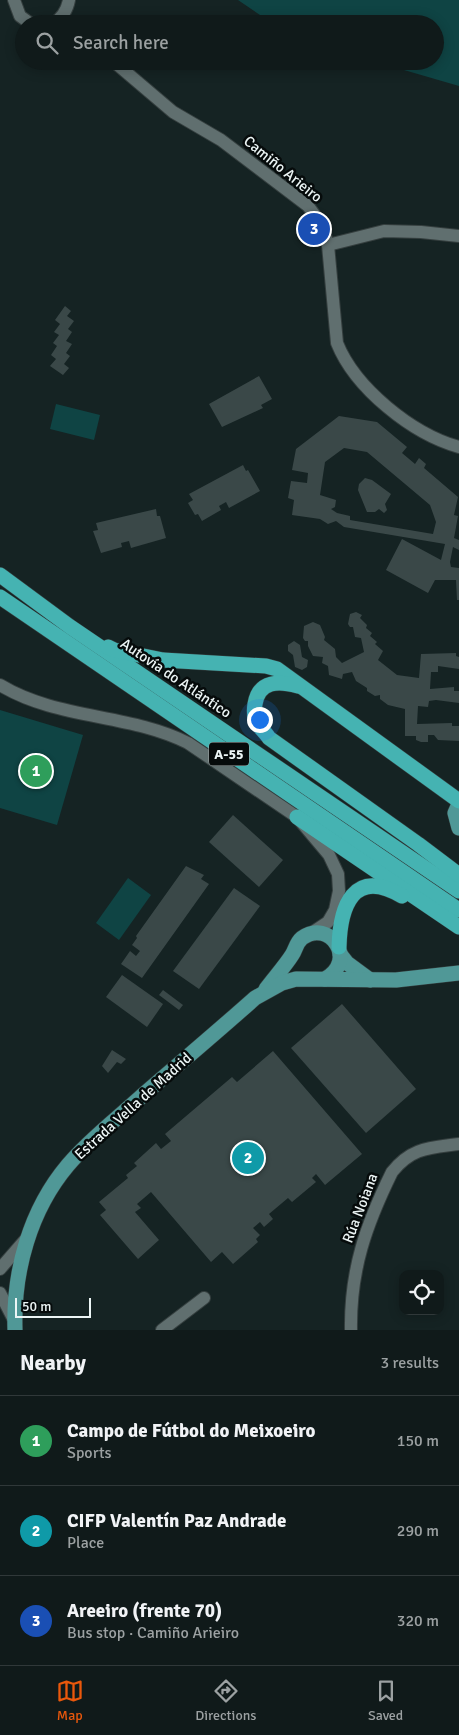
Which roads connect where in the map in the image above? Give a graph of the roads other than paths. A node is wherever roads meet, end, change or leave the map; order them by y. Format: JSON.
{"nodes":[{"id":1,"x":14,"y":0,"type":"edge"},
{"id":2,"x":69,"y":0,"type":"edge"},
{"id":3,"x":20,"y":15,"type":"edge"},
{"id":4,"x":64,"y":15,"type":"edge"},
{"id":5,"x":124,"y":70,"type":"edge"},
{"id":6,"x":459,"y":236,"type":"edge"},
{"id":7,"x":328,"y":245,"type":"junction"},
{"id":8,"x":459,"y":447,"type":"edge"},
{"id":9,"x":0,"y":575,"type":"edge"},
{"id":10,"x":0,"y":597,"type":"edge"},
{"id":11,"x":69,"y":626,"type":"junction"},
{"id":12,"x":0,"y":685,"type":"edge"},
{"id":13,"x":302,"y":687,"type":"junction"},
{"id":14,"x":459,"y":802,"type":"edge"},
{"id":15,"x":297,"y":817,"type":"junction"},
{"id":16,"x":459,"y":828,"type":"edge"},
{"id":17,"x":459,"y":876,"type":"edge"},
{"id":18,"x":459,"y":891,"type":"edge"},
{"id":19,"x":459,"y":910,"type":"edge"},
{"id":20,"x":436,"y":912,"type":"junction"},
{"id":21,"x":459,"y":927,"type":"edge"},
{"id":22,"x":310,"y":934,"type":"junction"},
{"id":23,"x":339,"y":951,"type":"junction"},
{"id":24,"x":294,"y":953,"type":"junction"},
{"id":25,"x":459,"y":973,"type":"edge"},
{"id":26,"x":309,"y":979,"type":"junction"},
{"id":27,"x":325,"y":979,"type":"junction"},
{"id":28,"x":370,"y":980,"type":"junction"},
{"id":29,"x":264,"y":992,"type":"junction"},
{"id":30,"x":459,"y":1144,"type":"edge"},
{"id":31,"x":26,"y":1239,"type":"junction"},
{"id":32,"x":0,"y":1270,"type":"edge"},
{"id":33,"x":0,"y":1288,"type":"edge"},
{"id":34,"x":17,"y":1289,"type":"junction"},
{"id":35,"x":0,"y":1294,"type":"edge"},
{"id":36,"x":204,"y":1298,"type":"dead end"},
{"id":37,"x":15,"y":1326,"type":"edge"},
{"id":38,"x":162,"y":1330,"type":"edge"},
{"id":39,"x":351,"y":1330,"type":"edge"}],
"edges":[{"from":1,"to":3,"type":"street"},
{"from":2,"to":4,"type":"street"},
{"from":5,"to":7,"type":"street","name":"Camiño Arieiro"},
{"from":6,"to":7,"type":"street"},
{"from":7,"to":8,"type":"street","name":"Camiño Arieiro"},
{"from":9,"to":11,"type":"highway","name":"Autovía do Atlántico","number":"A-55"},
{"from":10,"to":19,"type":"highway","number":"A-55"},
{"from":11,"to":13,"type":"highway"},
{"from":11,"to":18,"type":"highway","name":"Autovía do Atlántico","number":"A-55"},
{"from":12,"to":15,"type":"street"},
{"from":13,"to":14,"type":"highway"},
{"from":13,"to":17,"type":"highway"},
{"from":14,"to":16,"type":"main road"},
{"from":15,"to":20,"type":"highway"},
{"from":15,"to":22,"type":"street"},
{"from":20,"to":21,"type":"highway"},
{"from":20,"to":23,"type":"highway"},
{"from":22,"to":23,"type":"main road"},
{"from":22,"to":24,"type":"main road","name":"Estrada Vella de Madrid"},
{"from":23,"to":27,"type":"main road"},
{"from":23,"to":28,"type":"main road"},
{"from":24,"to":26,"type":"main road"},
{"from":24,"to":29,"type":"main road","name":"Estrada Vella de Madrid"},
{"from":25,"to":28,"type":"main road","name":"Estrada Vella de Madrid"},
{"from":26,"to":27,"type":"main road","name":"Estrada Vella de Madrid"},
{"from":26,"to":29,"type":"main road","name":"Estrada Vella de Madrid"},
{"from":27,"to":28,"type":"main road","name":"Estrada Vella de Madrid"},
{"from":29,"to":31,"type":"main road","name":"Estrada Vella de Madrid"},
{"from":30,"to":39,"type":"street","name":"Rúa Noiana"},
{"from":31,"to":32,"type":"street","name":"Estrada Vella de Madrid"},
{"from":31,"to":34,"type":"main road","name":"Estrada Vella de Madrid"},
{"from":32,"to":34,"type":"street","name":"Estrada Vella de Madrid"},
{"from":33,"to":34,"type":"street"},
{"from":34,"to":37,"type":"main road","name":"Estrada Vella de Madrid"},
{"from":35,"to":37,"type":"street"},
{"from":36,"to":38,"type":"street"}]}
